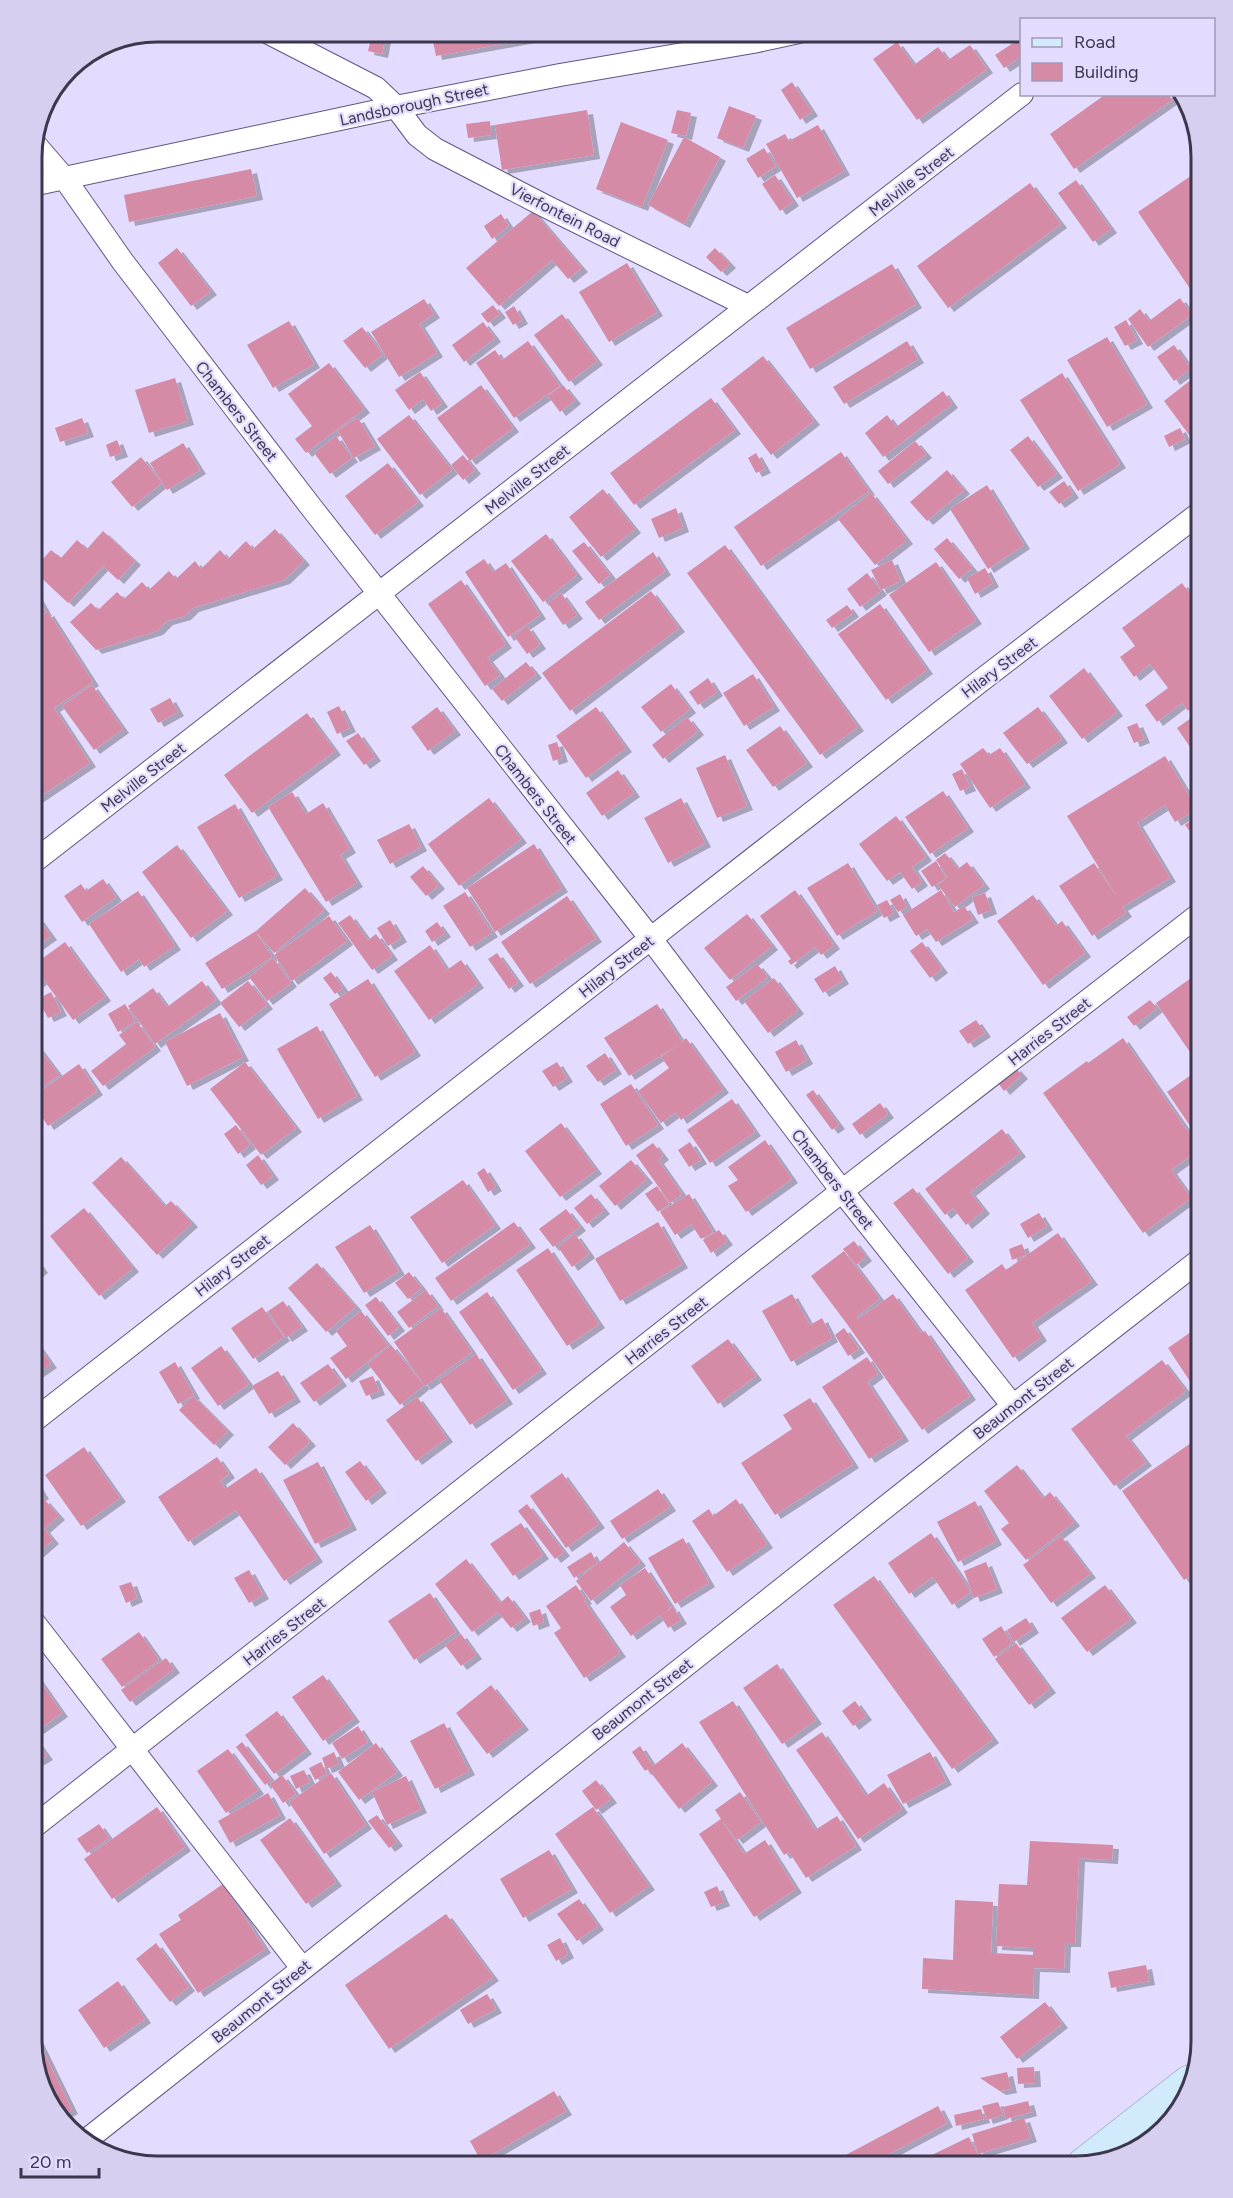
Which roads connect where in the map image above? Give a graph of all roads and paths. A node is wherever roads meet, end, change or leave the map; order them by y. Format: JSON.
{"nodes":[{"id":1,"x":287,"y":42,"type":"edge"},
{"id":2,"x":753,"y":42,"type":"edge"},
{"id":3,"x":1020,"y":96,"type":"edge"},
{"id":4,"x":396,"y":107,"type":"junction"},
{"id":5,"x":42,"y":152,"type":"edge"},
{"id":6,"x":65,"y":179,"type":"junction"},
{"id":7,"x":42,"y":183,"type":"edge"},
{"id":8,"x":748,"y":306,"type":"junction"},
{"id":9,"x":1191,"y":520,"type":"edge"},
{"id":10,"x":379,"y":594,"type":"junction"},
{"id":11,"x":42,"y":855,"type":"edge"},
{"id":12,"x":1191,"y":921,"type":"edge"},
{"id":13,"x":651,"y":939,"type":"junction"},
{"id":14,"x":842,"y":1191,"type":"junction"},
{"id":15,"x":1191,"y":1268,"type":"edge"},
{"id":16,"x":1013,"y":1406,"type":"junction"},
{"id":17,"x":42,"y":1414,"type":"edge"},
{"id":18,"x":42,"y":1633,"type":"edge"},
{"id":19,"x":132,"y":1748,"type":"junction"},
{"id":20,"x":42,"y":1820,"type":"edge"},
{"id":21,"x":302,"y":1968,"type":"junction"},
{"id":22,"x":1180,"y":2089,"type":"edge"},
{"id":23,"x":92,"y":2136,"type":"edge"},
{"id":24,"x":1097,"y":2154,"type":"edge"}],
"edges":[{"from":1,"to":4,"type":"street","name":"Vierfontein Road"},
{"from":2,"to":4,"type":"street","name":"Landsborough Street"},
{"from":3,"to":8,"type":"street","name":"Melville Street"},
{"from":4,"to":6,"type":"street","name":"Landsborough Street"},
{"from":4,"to":8,"type":"street","name":"Vierfontein Road"},
{"from":5,"to":6,"type":"street","name":"Chambers Street"},
{"from":6,"to":7,"type":"street","name":"Landsborough Street"},
{"from":6,"to":10,"type":"street","name":"Chambers Street"},
{"from":8,"to":10,"type":"street","name":"Melville Street"},
{"from":9,"to":13,"type":"street","name":"Hilary Street"},
{"from":10,"to":11,"type":"street","name":"Melville Street"},
{"from":10,"to":13,"type":"street","name":"Chambers Street"},
{"from":12,"to":14,"type":"street","name":"Harries Street"},
{"from":13,"to":14,"type":"street","name":"Chambers Street"},
{"from":13,"to":17,"type":"street","name":"Hilary Street"},
{"from":14,"to":16,"type":"street","name":"Chambers Street"},
{"from":14,"to":19,"type":"street","name":"Harries Street"},
{"from":15,"to":16,"type":"street","name":"Beaumont Street"},
{"from":16,"to":21,"type":"street","name":"Beaumont Street"},
{"from":18,"to":19,"type":"street"},
{"from":19,"to":20,"type":"street","name":"Harries Street"},
{"from":19,"to":21,"type":"street"},
{"from":21,"to":23,"type":"street","name":"Beaumont Street"},
{"from":22,"to":24,"type":"main road"}]}
